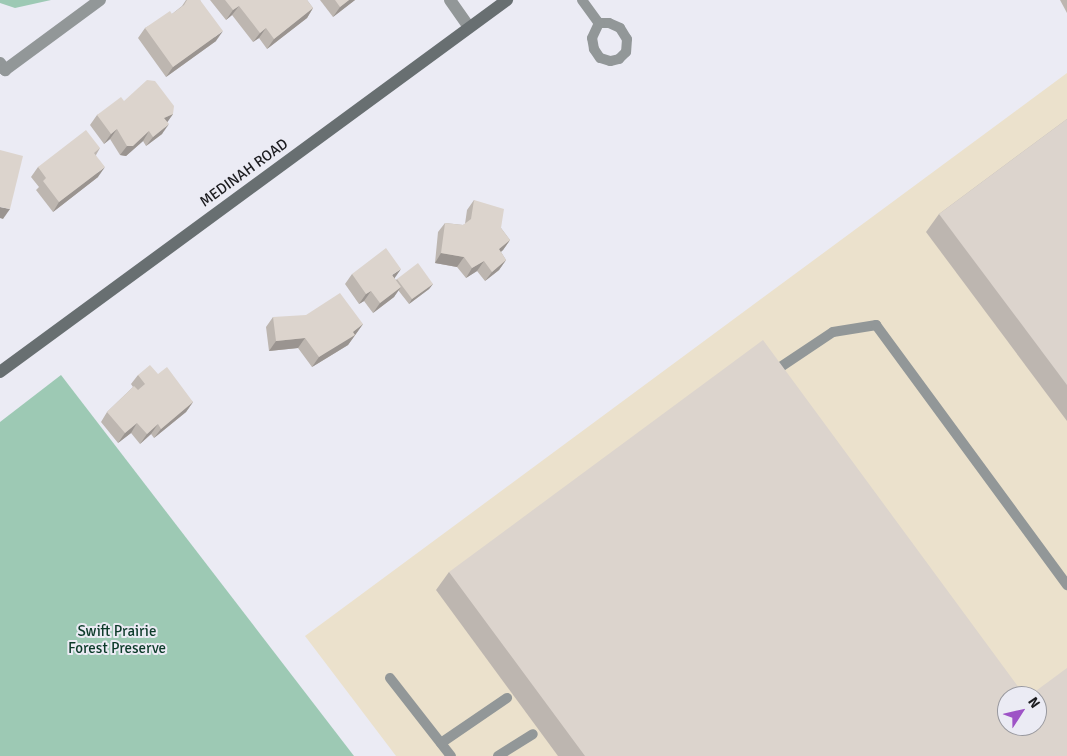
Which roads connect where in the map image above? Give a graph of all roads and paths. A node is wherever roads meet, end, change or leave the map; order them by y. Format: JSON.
{"nodes":[{"id":1,"x":100,"y":0,"type":"edge"},
{"id":2,"x":450,"y":0,"type":"edge"},
{"id":3,"x":507,"y":0,"type":"edge"},
{"id":4,"x":582,"y":0,"type":"edge"},
{"id":5,"x":599,"y":24,"type":"dead end"},
{"id":6,"x":469,"y":27,"type":"junction"},
{"id":7,"x":3,"y":66,"type":"edge"},
{"id":8,"x":779,"y":368,"type":"edge"},
{"id":9,"x":0,"y":372,"type":"edge"},
{"id":10,"x":1067,"y":585,"type":"edge"},
{"id":11,"x":390,"y":678,"type":"dead end"},
{"id":12,"x":507,"y":698,"type":"dead end"},
{"id":13,"x":533,"y":734,"type":"dead end"},
{"id":14,"x":441,"y":743,"type":"junction"},
{"id":15,"x":451,"y":756,"type":"edge"},
{"id":16,"x":498,"y":756,"type":"edge"}],
"edges":[{"from":1,"to":7,"type":"street"},
{"from":2,"to":6,"type":"street"},
{"from":3,"to":6,"type":"street","name":"MEDINAH ROAD"},
{"from":4,"to":5,"type":"lane"},
{"from":6,"to":9,"type":"street","name":"MEDINAH ROAD"},
{"from":8,"to":10,"type":"lane"},
{"from":11,"to":14,"type":"lane"},
{"from":12,"to":14,"type":"lane"},
{"from":13,"to":16,"type":"lane"},
{"from":14,"to":15,"type":"lane"}]}
